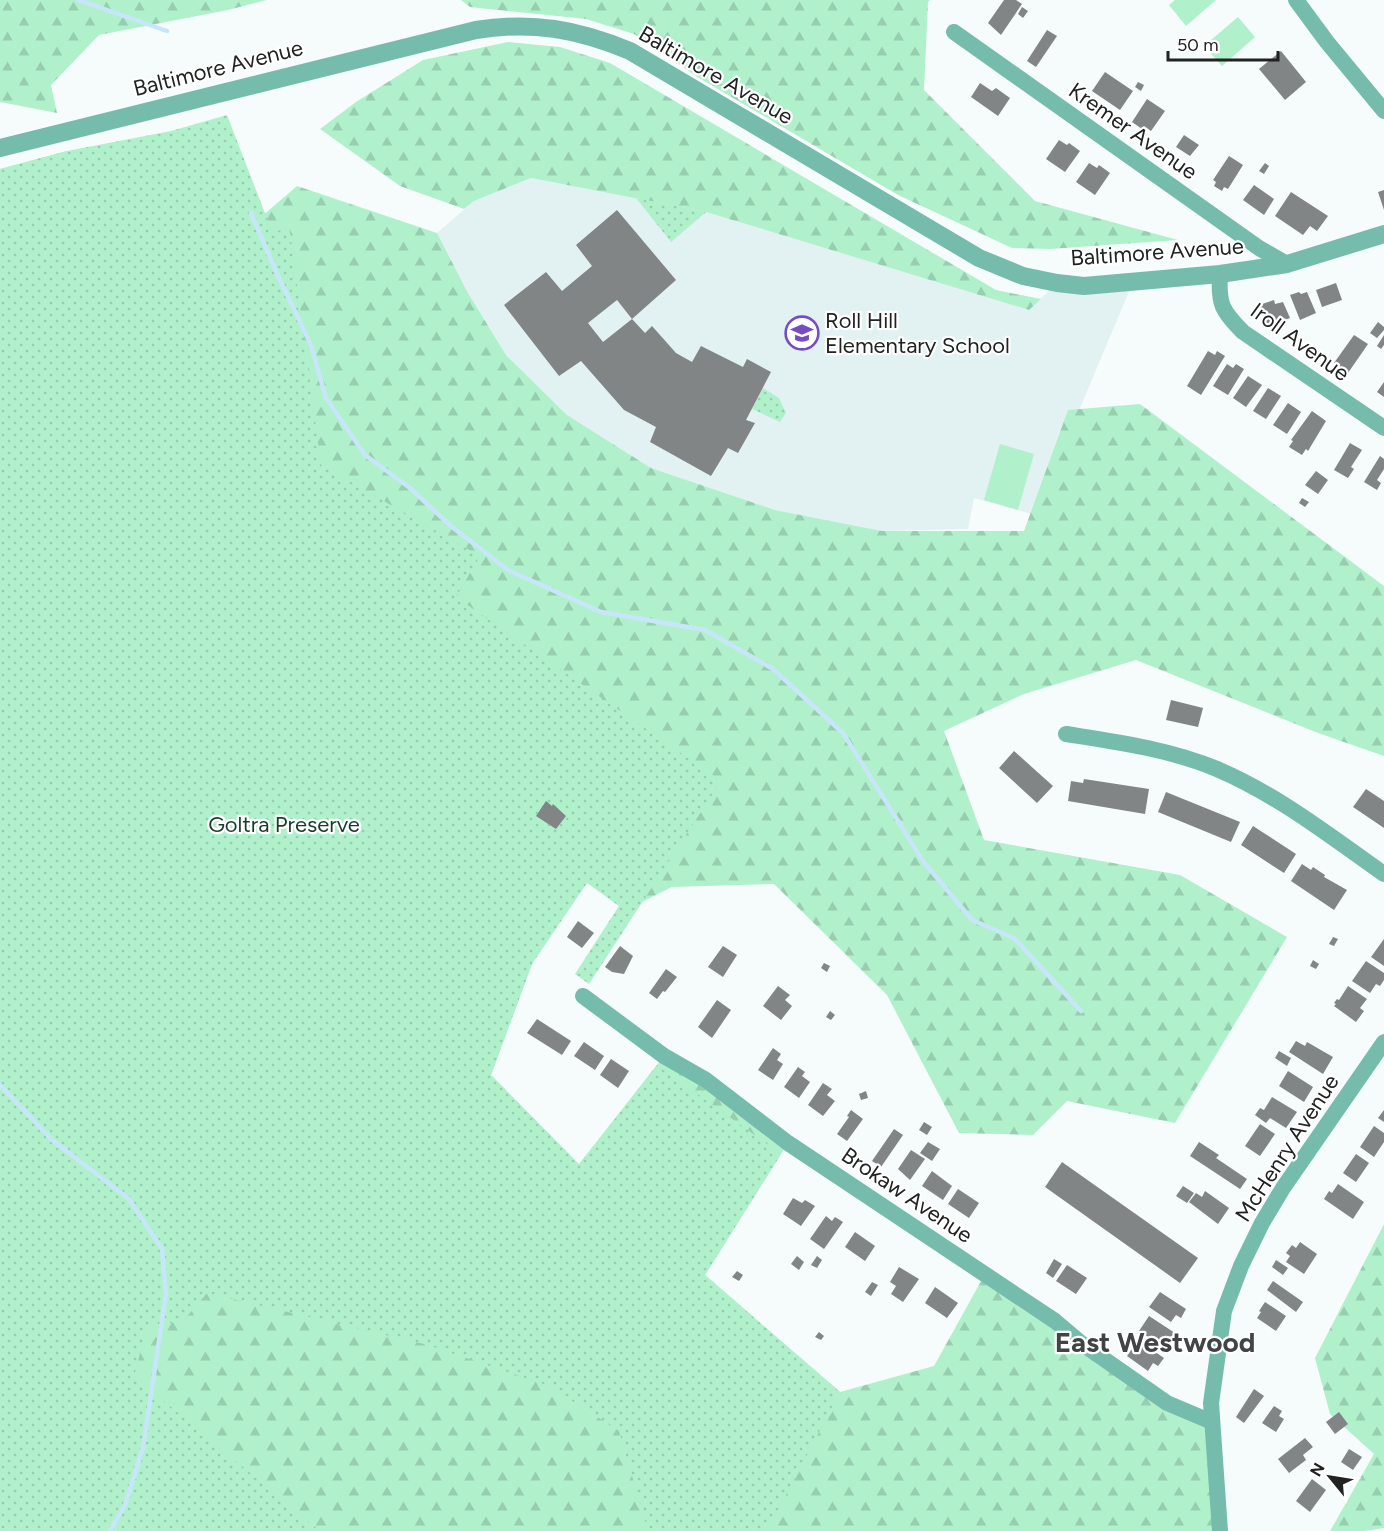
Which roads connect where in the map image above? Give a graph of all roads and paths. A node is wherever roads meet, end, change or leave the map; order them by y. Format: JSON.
{"nodes":[{"id":1,"x":1296,"y":0,"type":"edge"},
{"id":2,"x":954,"y":32,"type":"dead end"},
{"id":3,"x":1384,"y":111,"type":"edge"},
{"id":4,"x":0,"y":148,"type":"edge"},
{"id":5,"x":1384,"y":234,"type":"edge"},
{"id":6,"x":1287,"y":264,"type":"junction"},
{"id":7,"x":1220,"y":274,"type":"junction"},
{"id":8,"x":1384,"y":428,"type":"edge"},
{"id":9,"x":1066,"y":734,"type":"dead end"},
{"id":10,"x":1384,"y":874,"type":"edge"},
{"id":11,"x":583,"y":996,"type":"dead end"},
{"id":12,"x":1384,"y":1042,"type":"edge"},
{"id":13,"x":1212,"y":1422,"type":"junction"},
{"id":14,"x":1220,"y":1531,"type":"edge"}],
"edges":[{"from":1,"to":3,"type":"street"},
{"from":2,"to":6,"type":"street","name":"Kremer Avenue"},
{"from":4,"to":7,"type":"street","name":"Baltimore Avenue"},
{"from":5,"to":6,"type":"street","name":"Baltimore Avenue"},
{"from":6,"to":7,"type":"street","name":"Baltimore Avenue"},
{"from":7,"to":8,"type":"street","name":"Iroll Avenue"},
{"from":9,"to":10,"type":"street"},
{"from":11,"to":13,"type":"street","name":"Brokaw Avenue"},
{"from":12,"to":13,"type":"street","name":"McHenry Avenue"},
{"from":13,"to":14,"type":"street","name":"McHenry Avenue"}]}
